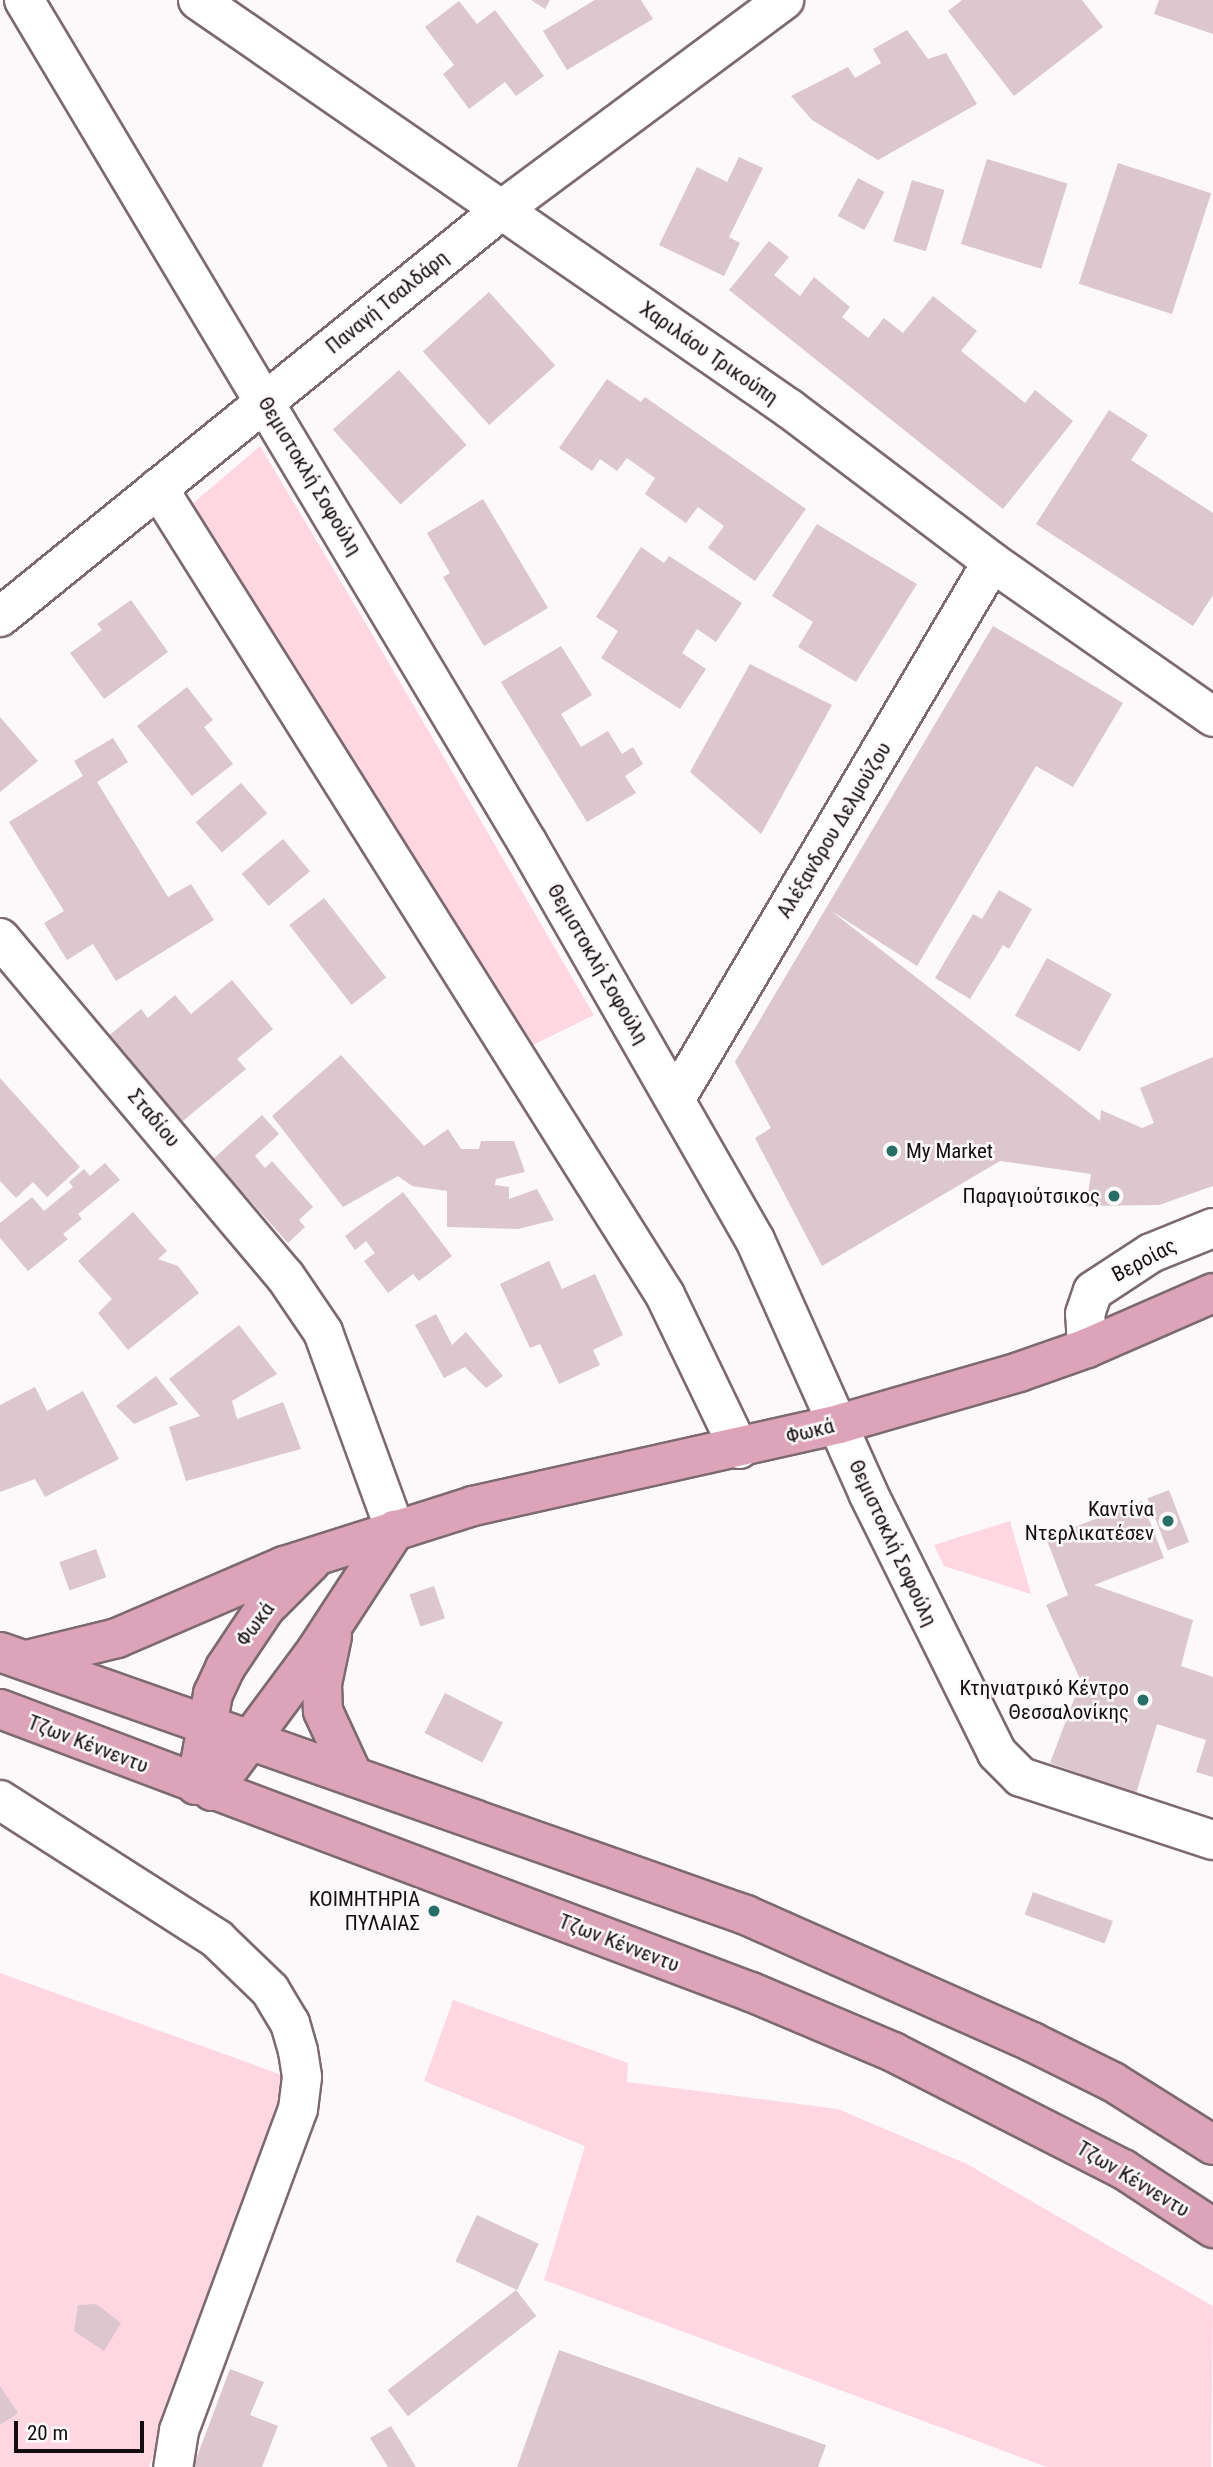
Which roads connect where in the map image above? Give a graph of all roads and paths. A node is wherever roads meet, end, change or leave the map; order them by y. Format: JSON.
{"nodes":[{"id":1,"x":24,"y":0,"type":"edge"},
{"id":2,"x":198,"y":0,"type":"edge"},
{"id":3,"x":784,"y":0,"type":"edge"},
{"id":4,"x":504,"y":208,"type":"junction"},
{"id":5,"x":265,"y":400,"type":"junction"},
{"id":6,"x":159,"y":488,"type":"junction"},
{"id":7,"x":992,"y":562,"type":"junction"},
{"id":8,"x":0,"y":617,"type":"edge"},
{"id":9,"x":1213,"y":718,"type":"edge"},
{"id":10,"x":0,"y":938,"type":"edge"},
{"id":11,"x":676,"y":1098,"type":"junction"},
{"id":12,"x":1213,"y":1228,"type":"edge"},
{"id":13,"x":1213,"y":1293,"type":"edge"},
{"id":14,"x":1087,"y":1348,"type":"junction"},
{"id":15,"x":839,"y":1424,"type":"junction"},
{"id":16,"x":739,"y":1449,"type":"junction"},
{"id":17,"x":395,"y":1530,"type":"junction"},
{"id":18,"x":318,"y":1556,"type":"junction"},
{"id":19,"x":338,"y":1618,"type":"junction"},
{"id":20,"x":13,"y":1656,"type":"edge"},
{"id":21,"x":0,"y":1709,"type":"edge"},
{"id":22,"x":206,"y":1724,"type":"junction"},
{"id":23,"x":247,"y":1738,"type":"junction"},
{"id":24,"x":353,"y":1776,"type":"junction"},
{"id":25,"x":204,"y":1788,"type":"junction"},
{"id":26,"x":0,"y":1800,"type":"edge"},
{"id":27,"x":1213,"y":1840,"type":"edge"},
{"id":28,"x":1213,"y":2145,"type":"edge"},
{"id":29,"x":1213,"y":2228,"type":"edge"},
{"id":30,"x":173,"y":2467,"type":"edge"}],
"edges":[{"from":1,"to":5,"type":"street","name":"Θεμιστοκλή Σοφούλη"},
{"from":2,"to":4,"type":"street","name":"Χαριλάου Τρικούπη"},
{"from":3,"to":4,"type":"street","name":"Παναγή Τσαλδάρη"},
{"from":4,"to":5,"type":"street","name":"Παναγή Τσαλδάρη"},
{"from":4,"to":7,"type":"street","name":"Χαριλάου Τρικούπη"},
{"from":5,"to":6,"type":"street","name":"Παναγή Τσαλδάρη"},
{"from":5,"to":11,"type":"street","name":"Θεμιστοκλή Σοφούλη"},
{"from":6,"to":8,"type":"street","name":"Παναγή Τσαλδάρη"},
{"from":6,"to":16,"type":"street"},
{"from":7,"to":9,"type":"street","name":"Χαριλάου Τρικούπη"},
{"from":7,"to":11,"type":"street","name":"Αλέξανδρου Δελμούζου"},
{"from":10,"to":17,"type":"street","name":"Σταδίου"},
{"from":11,"to":15,"type":"street","name":"Θεμιστοκλή Σοφούλη"},
{"from":12,"to":14,"type":"street","name":"Βεροίας"},
{"from":13,"to":14,"type":"main road","name":"Φωκά"},
{"from":14,"to":15,"type":"main road","name":"Φωκά"},
{"from":15,"to":16,"type":"main road","name":"Φωκά"},
{"from":15,"to":27,"type":"street","name":"Θεμιστοκλή Σοφούλη"},
{"from":16,"to":17,"type":"main road","name":"Φωκά"},
{"from":17,"to":18,"type":"main road","name":"Φωκά"},
{"from":17,"to":19,"type":"main road"},
{"from":18,"to":20,"type":"main road"},
{"from":18,"to":22,"type":"main road","name":"Φωκά"},
{"from":19,"to":23,"type":"main road"},
{"from":19,"to":24,"type":"main road"},
{"from":20,"to":22,"type":"main road"},
{"from":21,"to":25,"type":"main road","name":"Τζων Κέννεντυ"},
{"from":22,"to":23,"type":"main road"},
{"from":22,"to":25,"type":"main road","name":"Φωκά"},
{"from":23,"to":24,"type":"main road"},
{"from":23,"to":25,"type":"main road"},
{"from":24,"to":28,"type":"main road"},
{"from":25,"to":29,"type":"main road","name":"Τζων Κέννεντυ"},
{"from":26,"to":30,"type":"street"}]}
